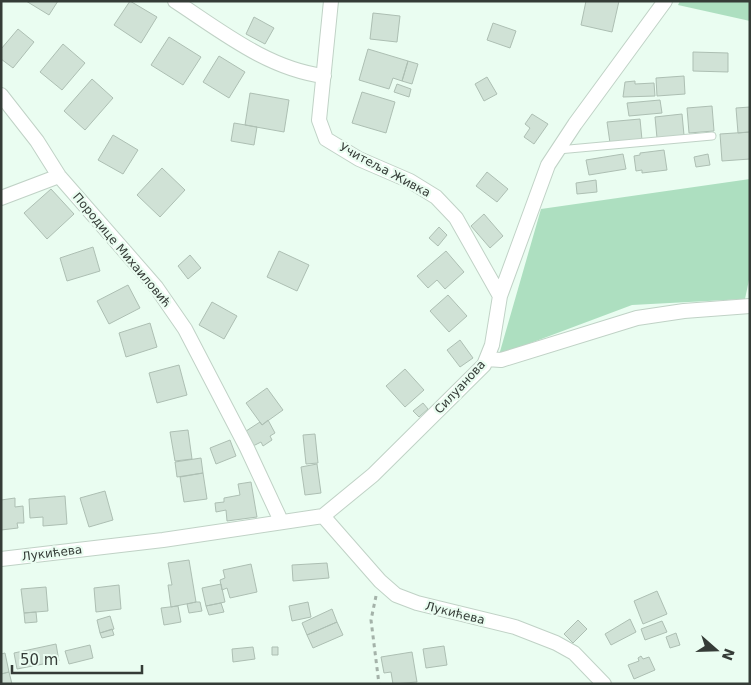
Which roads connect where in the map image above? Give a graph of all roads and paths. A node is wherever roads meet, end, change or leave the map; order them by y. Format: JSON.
{"nodes":[{"id":1,"x":175,"y":1,"type":"edge"},
{"id":2,"x":331,"y":1,"type":"edge"},
{"id":3,"x":665,"y":1,"type":"edge"},
{"id":4,"x":324,"y":76,"type":"junction"},
{"id":5,"x":1,"y":95,"type":"edge"},
{"id":6,"x":712,"y":136,"type":"dead end"},
{"id":7,"x":558,"y":150,"type":"junction"},
{"id":8,"x":59,"y":176,"type":"junction"},
{"id":9,"x":1,"y":198,"type":"edge"},
{"id":10,"x":500,"y":296,"type":"junction"},
{"id":11,"x":750,"y":306,"type":"edge"},
{"id":12,"x":486,"y":359,"type":"junction"},
{"id":13,"x":323,"y":516,"type":"junction"},
{"id":14,"x":281,"y":521,"type":"junction"},
{"id":15,"x":1,"y":559,"type":"edge"},
{"id":16,"x":380,"y":581,"type":"junction"},
{"id":17,"x":379,"y":684,"type":"edge"},
{"id":18,"x":604,"y":684,"type":"edge"}],
"edges":[{"from":1,"to":4,"type":"street"},
{"from":2,"to":4,"type":"street","name":"Учитеља Живка"},
{"from":3,"to":7,"type":"street","name":"Силуанова"},
{"from":4,"to":10,"type":"street","name":"Учитеља Живка"},
{"from":5,"to":8,"type":"street","name":"Породице Михаиловић"},
{"from":6,"to":7,"type":"lane"},
{"from":7,"to":10,"type":"street","name":"Силуанова"},
{"from":8,"to":9,"type":"street"},
{"from":8,"to":14,"type":"street","name":"Породице Михаиловић"},
{"from":10,"to":12,"type":"street","name":"Силуанова"},
{"from":11,"to":12,"type":"street"},
{"from":12,"to":13,"type":"street","name":"Силуанова"},
{"from":13,"to":14,"type":"street"},
{"from":13,"to":16,"type":"street","name":"Лукићева"},
{"from":14,"to":15,"type":"street","name":"Лукићева"},
{"from":16,"to":17,"type":"path"},
{"from":16,"to":18,"type":"street","name":"Лукићева"}]}
